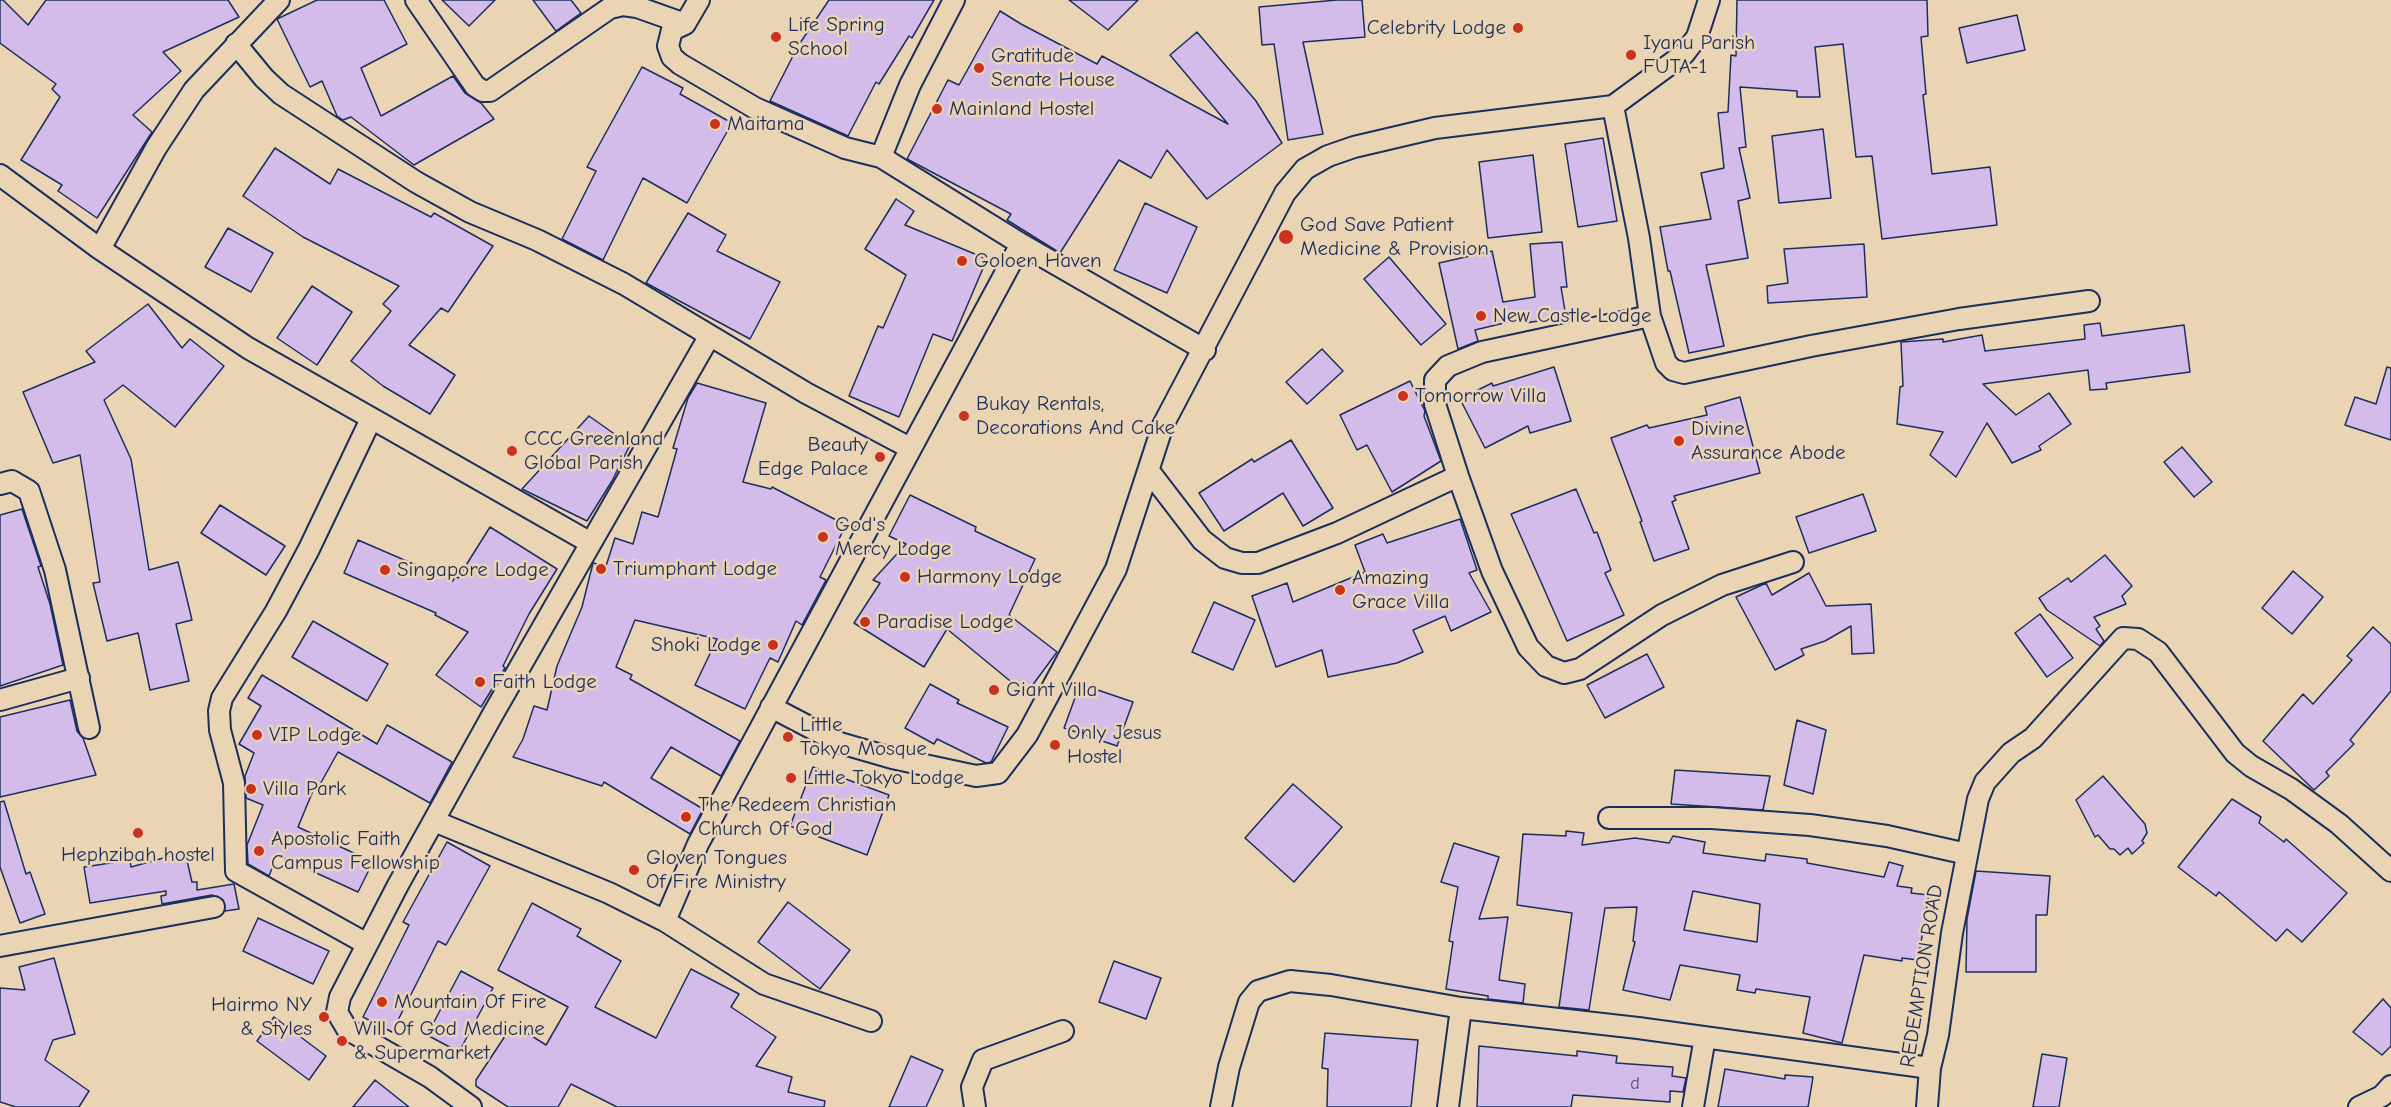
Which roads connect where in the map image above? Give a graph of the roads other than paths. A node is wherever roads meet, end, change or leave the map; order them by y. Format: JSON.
{"nodes":[{"id":1,"x":279,"y":0,"type":"edge"},
{"id":2,"x":416,"y":0,"type":"edge"},
{"id":3,"x":699,"y":0,"type":"edge"},
{"id":4,"x":954,"y":0,"type":"edge"},
{"id":5,"x":1709,"y":0,"type":"edge"},
{"id":6,"x":685,"y":24,"type":"junction"},
{"id":7,"x":236,"y":44,"type":"junction"},
{"id":8,"x":1613,"y":106,"type":"junction"},
{"id":9,"x":881,"y":157,"type":"junction"},
{"id":10,"x":0,"y":175,"type":"edge"},
{"id":11,"x":1021,"y":244,"type":"junction"},
{"id":12,"x":100,"y":249,"type":"junction"},
{"id":13,"x":2089,"y":301,"type":"dead end"},
{"id":14,"x":1650,"y":316,"type":"junction"},
{"id":15,"x":709,"y":337,"type":"junction"},
{"id":16,"x":1205,"y":350,"type":"junction"},
{"id":17,"x":371,"y":419,"type":"junction"},
{"id":18,"x":910,"y":448,"type":"junction"},
{"id":19,"x":1149,"y":471,"type":"junction"},
{"id":20,"x":1458,"y":476,"type":"junction"},
{"id":21,"x":0,"y":484,"type":"edge"},
{"id":22,"x":589,"y":542,"type":"junction"},
{"id":23,"x":1793,"y":562,"type":"dead end"},
{"id":24,"x":79,"y":678,"type":"junction"},
{"id":25,"x":0,"y":700,"type":"edge"},
{"id":26,"x":771,"y":707,"type":"junction"},
{"id":27,"x":89,"y":728,"type":"dead end"},
{"id":28,"x":1609,"y":818,"type":"dead end"},
{"id":29,"x":434,"y":821,"type":"junction"},
{"id":30,"x":1967,"y":854,"type":"junction"},
{"id":31,"x":2391,"y":871,"type":"edge"},
{"id":32,"x":214,"y":907,"type":"dead end"},
{"id":33,"x":665,"y":921,"type":"junction"},
{"id":34,"x":367,"y":944,"type":"junction"},
{"id":35,"x":0,"y":946,"type":"edge"},
{"id":36,"x":1461,"y":1008,"type":"junction"},
{"id":37,"x":871,"y":1021,"type":"dead end"},
{"id":38,"x":1063,"y":1030,"type":"dead end"},
{"id":39,"x":1705,"y":1037,"type":"junction"},
{"id":40,"x":1930,"y":1068,"type":"junction"},
{"id":41,"x":2391,"y":1086,"type":"edge"},
{"id":42,"x":471,"y":1107,"type":"edge"},
{"id":43,"x":975,"y":1107,"type":"edge"},
{"id":44,"x":1221,"y":1107,"type":"edge"},
{"id":45,"x":1448,"y":1107,"type":"edge"},
{"id":46,"x":1693,"y":1107,"type":"edge"},
{"id":47,"x":1927,"y":1107,"type":"edge"},
{"id":48,"x":2359,"y":1107,"type":"edge"}],
"edges":[{"from":1,"to":7,"type":"street"},
{"from":2,"to":6,"type":"street"},
{"from":3,"to":6,"type":"street"},
{"from":4,"to":9,"type":"street"},
{"from":5,"to":8,"type":"street"},
{"from":6,"to":9,"type":"street"},
{"from":7,"to":12,"type":"street"},
{"from":7,"to":15,"type":"street"},
{"from":8,"to":14,"type":"street"},
{"from":8,"to":16,"type":"street"},
{"from":9,"to":11,"type":"street"},
{"from":10,"to":12,"type":"street"},
{"from":11,"to":16,"type":"street"},
{"from":11,"to":18,"type":"street"},
{"from":12,"to":17,"type":"street"},
{"from":13,"to":14,"type":"street"},
{"from":14,"to":20,"type":"street"},
{"from":15,"to":18,"type":"street"},
{"from":15,"to":22,"type":"street"},
{"from":16,"to":19,"type":"street"},
{"from":17,"to":22,"type":"street"},
{"from":17,"to":34,"type":"street"},
{"from":18,"to":26,"type":"street"},
{"from":19,"to":20,"type":"street"},
{"from":19,"to":26,"type":"street"},
{"from":20,"to":23,"type":"street"},
{"from":21,"to":24,"type":"street"},
{"from":22,"to":29,"type":"street"},
{"from":24,"to":25,"type":"street"},
{"from":24,"to":27,"type":"street"},
{"from":26,"to":33,"type":"street"},
{"from":28,"to":30,"type":"street"},
{"from":29,"to":33,"type":"street"},
{"from":29,"to":34,"type":"street"},
{"from":30,"to":31,"type":"street","name":"REDEMPTION ROAD"},
{"from":30,"to":40,"type":"street","name":"REDEMPTION ROAD"},
{"from":32,"to":35,"type":"street"},
{"from":33,"to":37,"type":"street"},
{"from":34,"to":42,"type":"street"},
{"from":36,"to":39,"type":"street"},
{"from":36,"to":44,"type":"street"},
{"from":36,"to":45,"type":"street"},
{"from":38,"to":43,"type":"street"},
{"from":39,"to":40,"type":"street"},
{"from":39,"to":46,"type":"street"},
{"from":40,"to":47,"type":"street","name":"REDEMPTION ROAD"},
{"from":41,"to":48,"type":"street"}]}
